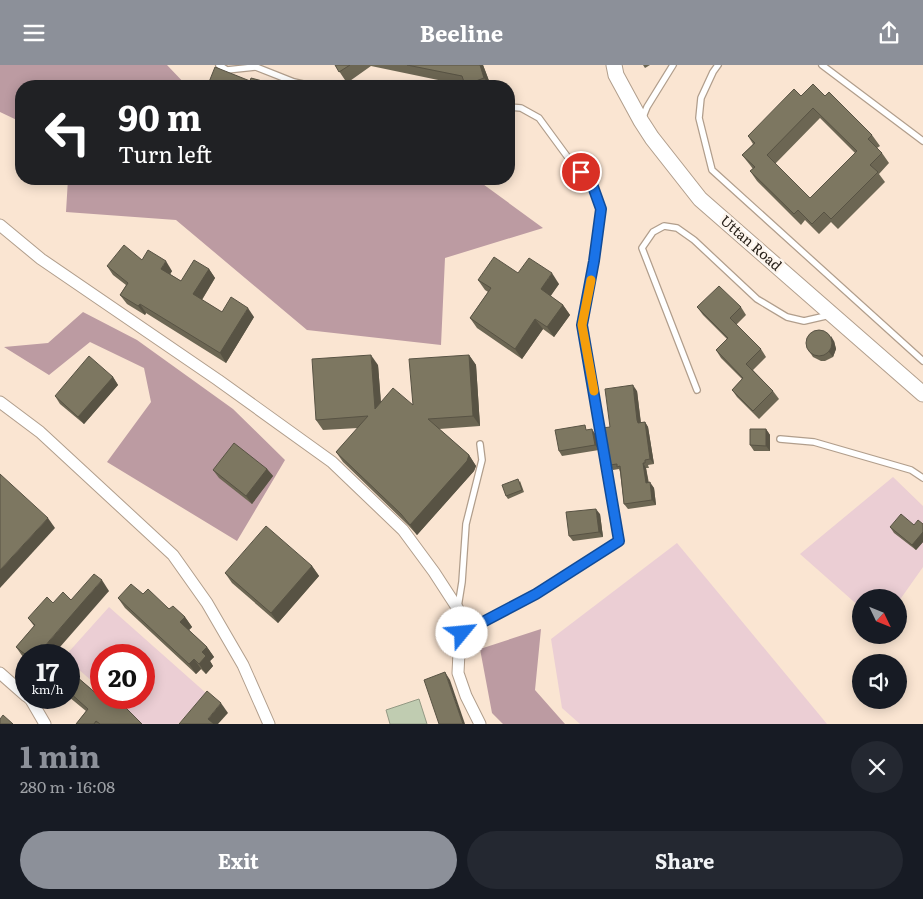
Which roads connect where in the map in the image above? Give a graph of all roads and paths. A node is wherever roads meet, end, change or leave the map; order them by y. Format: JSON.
{"nodes":[{"id":1,"x":218,"y":65,"type":"edge"},
{"id":2,"x":614,"y":65,"type":"edge"},
{"id":3,"x":673,"y":65,"type":"edge"},
{"id":4,"x":718,"y":65,"type":"edge"},
{"id":5,"x":822,"y":65,"type":"edge"},
{"id":6,"x":254,"y":66,"type":"edge"},
{"id":7,"x":289,"y":80,"type":"edge"},
{"id":8,"x":515,"y":108,"type":"edge"},
{"id":9,"x":641,"y":121,"type":"junction"},
{"id":10,"x":923,"y":141,"type":"edge"},
{"id":11,"x":0,"y":225,"type":"edge"},
{"id":12,"x":832,"y":314,"type":"junction"},
{"id":13,"x":923,"y":361,"type":"edge"},
{"id":14,"x":697,"y":390,"type":"dead end"},
{"id":15,"x":923,"y":394,"type":"edge"},
{"id":16,"x":0,"y":402,"type":"edge"},
{"id":17,"x":780,"y":439,"type":"dead end"},
{"id":18,"x":480,"y":444,"type":"dead end"},
{"id":19,"x":923,"y":478,"type":"edge"},
{"id":20,"x":458,"y":609,"type":"junction"},
{"id":21,"x":462,"y":633,"type":"junction"},
{"id":22,"x":0,"y":673,"type":"edge"},
{"id":23,"x":15,"y":686,"type":"edge"},
{"id":24,"x":36,"y":709,"type":"edge"},
{"id":25,"x":45,"y":724,"type":"edge"},
{"id":26,"x":269,"y":724,"type":"edge"},
{"id":27,"x":480,"y":724,"type":"edge"}],
"edges":[{"from":1,"to":6,"type":"lane"},
{"from":2,"to":9,"type":"main road","name":"Uttan Road"},
{"from":3,"to":9,"type":"lane"},
{"from":4,"to":13,"type":"lane"},
{"from":5,"to":10,"type":"lane"},
{"from":6,"to":7,"type":"lane"},
{"from":8,"to":21,"type":"lane"},
{"from":9,"to":12,"type":"main road","name":"Uttan Road"},
{"from":11,"to":20,"type":"street"},
{"from":12,"to":14,"type":"lane"},
{"from":12,"to":15,"type":"main road","name":"Uttan Road"},
{"from":16,"to":26,"type":"street"},
{"from":17,"to":19,"type":"lane"},
{"from":18,"to":20,"type":"lane"},
{"from":20,"to":21,"type":"street"},
{"from":21,"to":27,"type":"street"},
{"from":22,"to":23,"type":"street"},
{"from":24,"to":25,"type":"street"}]}
